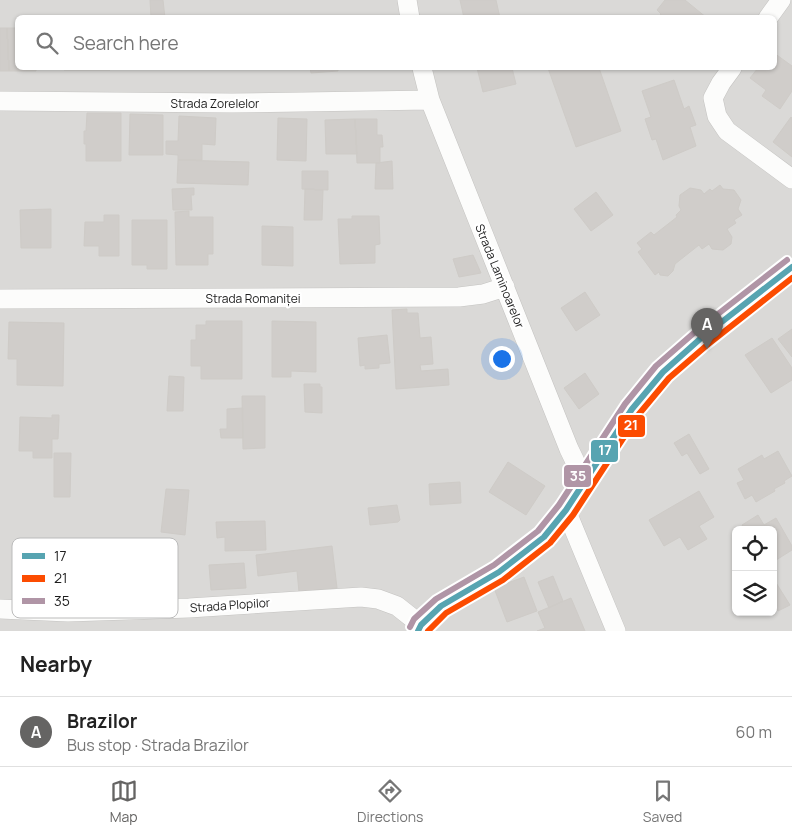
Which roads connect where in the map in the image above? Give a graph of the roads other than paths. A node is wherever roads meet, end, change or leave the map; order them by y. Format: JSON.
{"nodes":[{"id":1,"x":407,"y":0,"type":"edge"},
{"id":2,"x":781,"y":0,"type":"edge"},
{"id":3,"x":410,"y":15,"type":"edge"},
{"id":4,"x":770,"y":15,"type":"edge"},
{"id":5,"x":422,"y":70,"type":"edge"},
{"id":6,"x":730,"y":70,"type":"edge"},
{"id":7,"x":430,"y":100,"type":"junction"},
{"id":8,"x":0,"y":101,"type":"edge"},
{"id":9,"x":792,"y":179,"type":"edge"},
{"id":10,"x":792,"y":267,"type":"edge"},
{"id":11,"x":505,"y":287,"type":"junction"},
{"id":12,"x":0,"y":299,"type":"edge"},
{"id":13,"x":585,"y":482,"type":"junction"},
{"id":14,"x":566,"y":510,"type":"junction"},
{"id":15,"x":178,"y":608,"type":"edge"},
{"id":16,"x":419,"y":628,"type":"edge"},
{"id":17,"x":616,"y":631,"type":"edge"}],
"edges":[{"from":1,"to":3,"type":"street"},
{"from":2,"to":4,"type":"street"},
{"from":5,"to":7,"type":"street","name":"Strada Laminoarelor"},
{"from":6,"to":9,"type":"street"},
{"from":7,"to":8,"type":"street","name":"Strada Zorelelor"},
{"from":7,"to":11,"type":"street","name":"Strada Laminoarelor"},
{"from":10,"to":13,"type":"street"},
{"from":11,"to":12,"type":"street","name":"Strada Romaniței"},
{"from":11,"to":13,"type":"street","name":"Strada Laminoarelor"},
{"from":13,"to":14,"type":"street"},
{"from":14,"to":16,"type":"street"},
{"from":14,"to":17,"type":"street"},
{"from":15,"to":16,"type":"street","name":"Strada Plopilor"}]}
